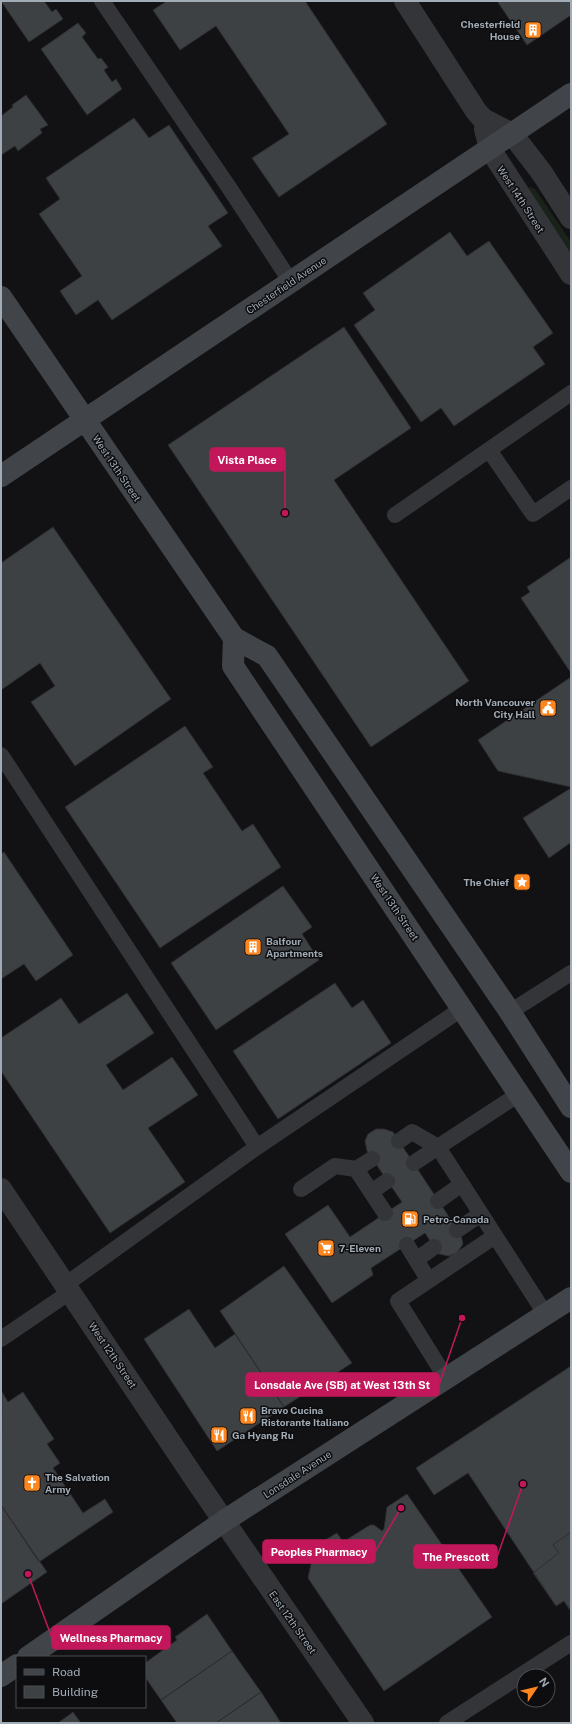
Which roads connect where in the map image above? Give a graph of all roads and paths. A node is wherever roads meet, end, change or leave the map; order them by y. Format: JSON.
{"nodes":[{"id":1,"x":102,"y":1,"type":"edge"},
{"id":2,"x":405,"y":1,"type":"edge"},
{"id":3,"x":571,"y":94,"type":"edge"},
{"id":4,"x":483,"y":119,"type":"junction"},
{"id":5,"x":512,"y":134,"type":"junction"},
{"id":6,"x":490,"y":149,"type":"junction"},
{"id":7,"x":571,"y":218,"type":"edge"},
{"id":8,"x":571,"y":274,"type":"edge"},
{"id":9,"x":291,"y":282,"type":"junction"},
{"id":10,"x":1,"y":296,"type":"edge"},
{"id":11,"x":570,"y":397,"type":"edge"},
{"id":12,"x":85,"y":420,"type":"junction"},
{"id":13,"x":489,"y":450,"type":"junction"},
{"id":14,"x":1,"y":476,"type":"edge"},
{"id":15,"x":571,"y":488,"type":"edge"},
{"id":16,"x":394,"y":515,"type":"dead end"},
{"id":17,"x":234,"y":638,"type":"junction"},
{"id":18,"x":1,"y":755,"type":"edge"},
{"id":19,"x":571,"y":973,"type":"edge"},
{"id":20,"x":463,"y":1008,"type":"junction"},
{"id":21,"x":510,"y":1012,"type":"junction"},
{"id":22,"x":520,"y":1094,"type":"junction"},
{"id":23,"x":571,"y":1107,"type":"edge"},
{"id":24,"x":399,"y":1141,"type":"dead end"},
{"id":25,"x":257,"y":1146,"type":"junction"},
{"id":26,"x":438,"y":1147,"type":"junction"},
{"id":27,"x":372,"y":1159,"type":"dead end"},
{"id":28,"x":414,"y":1163,"type":"dead end"},
{"id":29,"x":356,"y":1169,"type":"junction"},
{"id":30,"x":571,"y":1172,"type":"edge"},
{"id":31,"x":387,"y":1181,"type":"dead end"},
{"id":32,"x":462,"y":1184,"type":"junction"},
{"id":33,"x":1,"y":1189,"type":"edge"},
{"id":34,"x":302,"y":1189,"type":"dead end"},
{"id":35,"x":371,"y":1192,"type":"junction"},
{"id":36,"x":438,"y":1200,"type":"dead end"},
{"id":37,"x":385,"y":1213,"type":"dead end"},
{"id":38,"x":481,"y":1214,"type":"junction"},
{"id":39,"x":458,"y":1230,"type":"dead end"},
{"id":40,"x":495,"y":1236,"type":"junction"},
{"id":41,"x":407,"y":1245,"type":"dead end"},
{"id":42,"x":434,"y":1247,"type":"dead end"},
{"id":43,"x":416,"y":1260,"type":"junction"},
{"id":44,"x":428,"y":1279,"type":"junction"},
{"id":45,"x":68,"y":1289,"type":"junction"},
{"id":46,"x":571,"y":1298,"type":"edge"},
{"id":47,"x":546,"y":1315,"type":"junction"},
{"id":48,"x":1,"y":1339,"type":"edge"},
{"id":49,"x":446,"y":1378,"type":"junction"},
{"id":50,"x":224,"y":1521,"type":"junction"},
{"id":51,"x":571,"y":1643,"type":"edge"},
{"id":52,"x":29,"y":1656,"type":"edge"},
{"id":53,"x":16,"y":1666,"type":"edge"},
{"id":54,"x":1,"y":1676,"type":"edge"},
{"id":55,"x":363,"y":1723,"type":"edge"},
{"id":56,"x":447,"y":1723,"type":"edge"}],
"edges":[{"from":1,"to":9,"type":"lane"},
{"from":2,"to":4,"type":"street","name":"West 14th Street"},
{"from":3,"to":5,"type":"main road","name":"Chesterfield Avenue"},
{"from":4,"to":5,"type":"street","name":"West 14th Street"},
{"from":4,"to":6,"type":"street","name":"West 14th Street"},
{"from":5,"to":6,"type":"main road","name":"Chesterfield Avenue"},
{"from":5,"to":7,"type":"street","name":"West 14th Street"},
{"from":6,"to":8,"type":"street","name":"West 14th Street"},
{"from":6,"to":9,"type":"main road","name":"Chesterfield Avenue"},
{"from":9,"to":12,"type":"main road","name":"Chesterfield Avenue"},
{"from":10,"to":12,"type":"main road","name":"West 13th Street"},
{"from":11,"to":13,"type":"lane"},
{"from":12,"to":14,"type":"main road","name":"Chesterfield Avenue"},
{"from":12,"to":17,"type":"main road","name":"West 13th Street"},
{"from":13,"to":15,"type":"lane"},
{"from":13,"to":16,"type":"lane"},
{"from":17,"to":20,"type":"main road","name":"West 13th Street"},
{"from":17,"to":21,"type":"main road","name":"West 13th Street"},
{"from":18,"to":25,"type":"lane"},
{"from":19,"to":21,"type":"lane"},
{"from":20,"to":22,"type":"main road","name":"West 13th Street"},
{"from":20,"to":25,"type":"lane"},
{"from":21,"to":23,"type":"main road","name":"West 13th Street"},
{"from":22,"to":26,"type":"lane"},
{"from":22,"to":30,"type":"main road","name":"West 13th Street"},
{"from":24,"to":26,"type":"lane"},
{"from":25,"to":45,"type":"lane"},
{"from":26,"to":28,"type":"lane"},
{"from":26,"to":32,"type":"lane"},
{"from":27,"to":29,"type":"lane"},
{"from":29,"to":34,"type":"lane"},
{"from":29,"to":35,"type":"lane"},
{"from":31,"to":35,"type":"lane"},
{"from":32,"to":36,"type":"lane"},
{"from":32,"to":38,"type":"lane"},
{"from":33,"to":45,"type":"street","name":"West 12th Street"},
{"from":35,"to":37,"type":"lane"},
{"from":38,"to":39,"type":"lane"},
{"from":38,"to":40,"type":"lane"},
{"from":40,"to":44,"type":"lane"},
{"from":40,"to":47,"type":"lane"},
{"from":41,"to":43,"type":"lane"},
{"from":42,"to":43,"type":"lane"},
{"from":43,"to":44,"type":"lane"},
{"from":44,"to":49,"type":"lane"},
{"from":45,"to":48,"type":"lane"},
{"from":45,"to":50,"type":"street","name":"West 12th Street"},
{"from":46,"to":47,"type":"main road","name":"Lonsdale Avenue"},
{"from":47,"to":49,"type":"main road","name":"Lonsdale Avenue"},
{"from":49,"to":50,"type":"main road","name":"Lonsdale Avenue"},
{"from":50,"to":52,"type":"main road","name":"Lonsdale Avenue"},
{"from":50,"to":55,"type":"street","name":"East 12th Street"},
{"from":51,"to":56,"type":"lane"},
{"from":53,"to":54,"type":"main road"}]}
